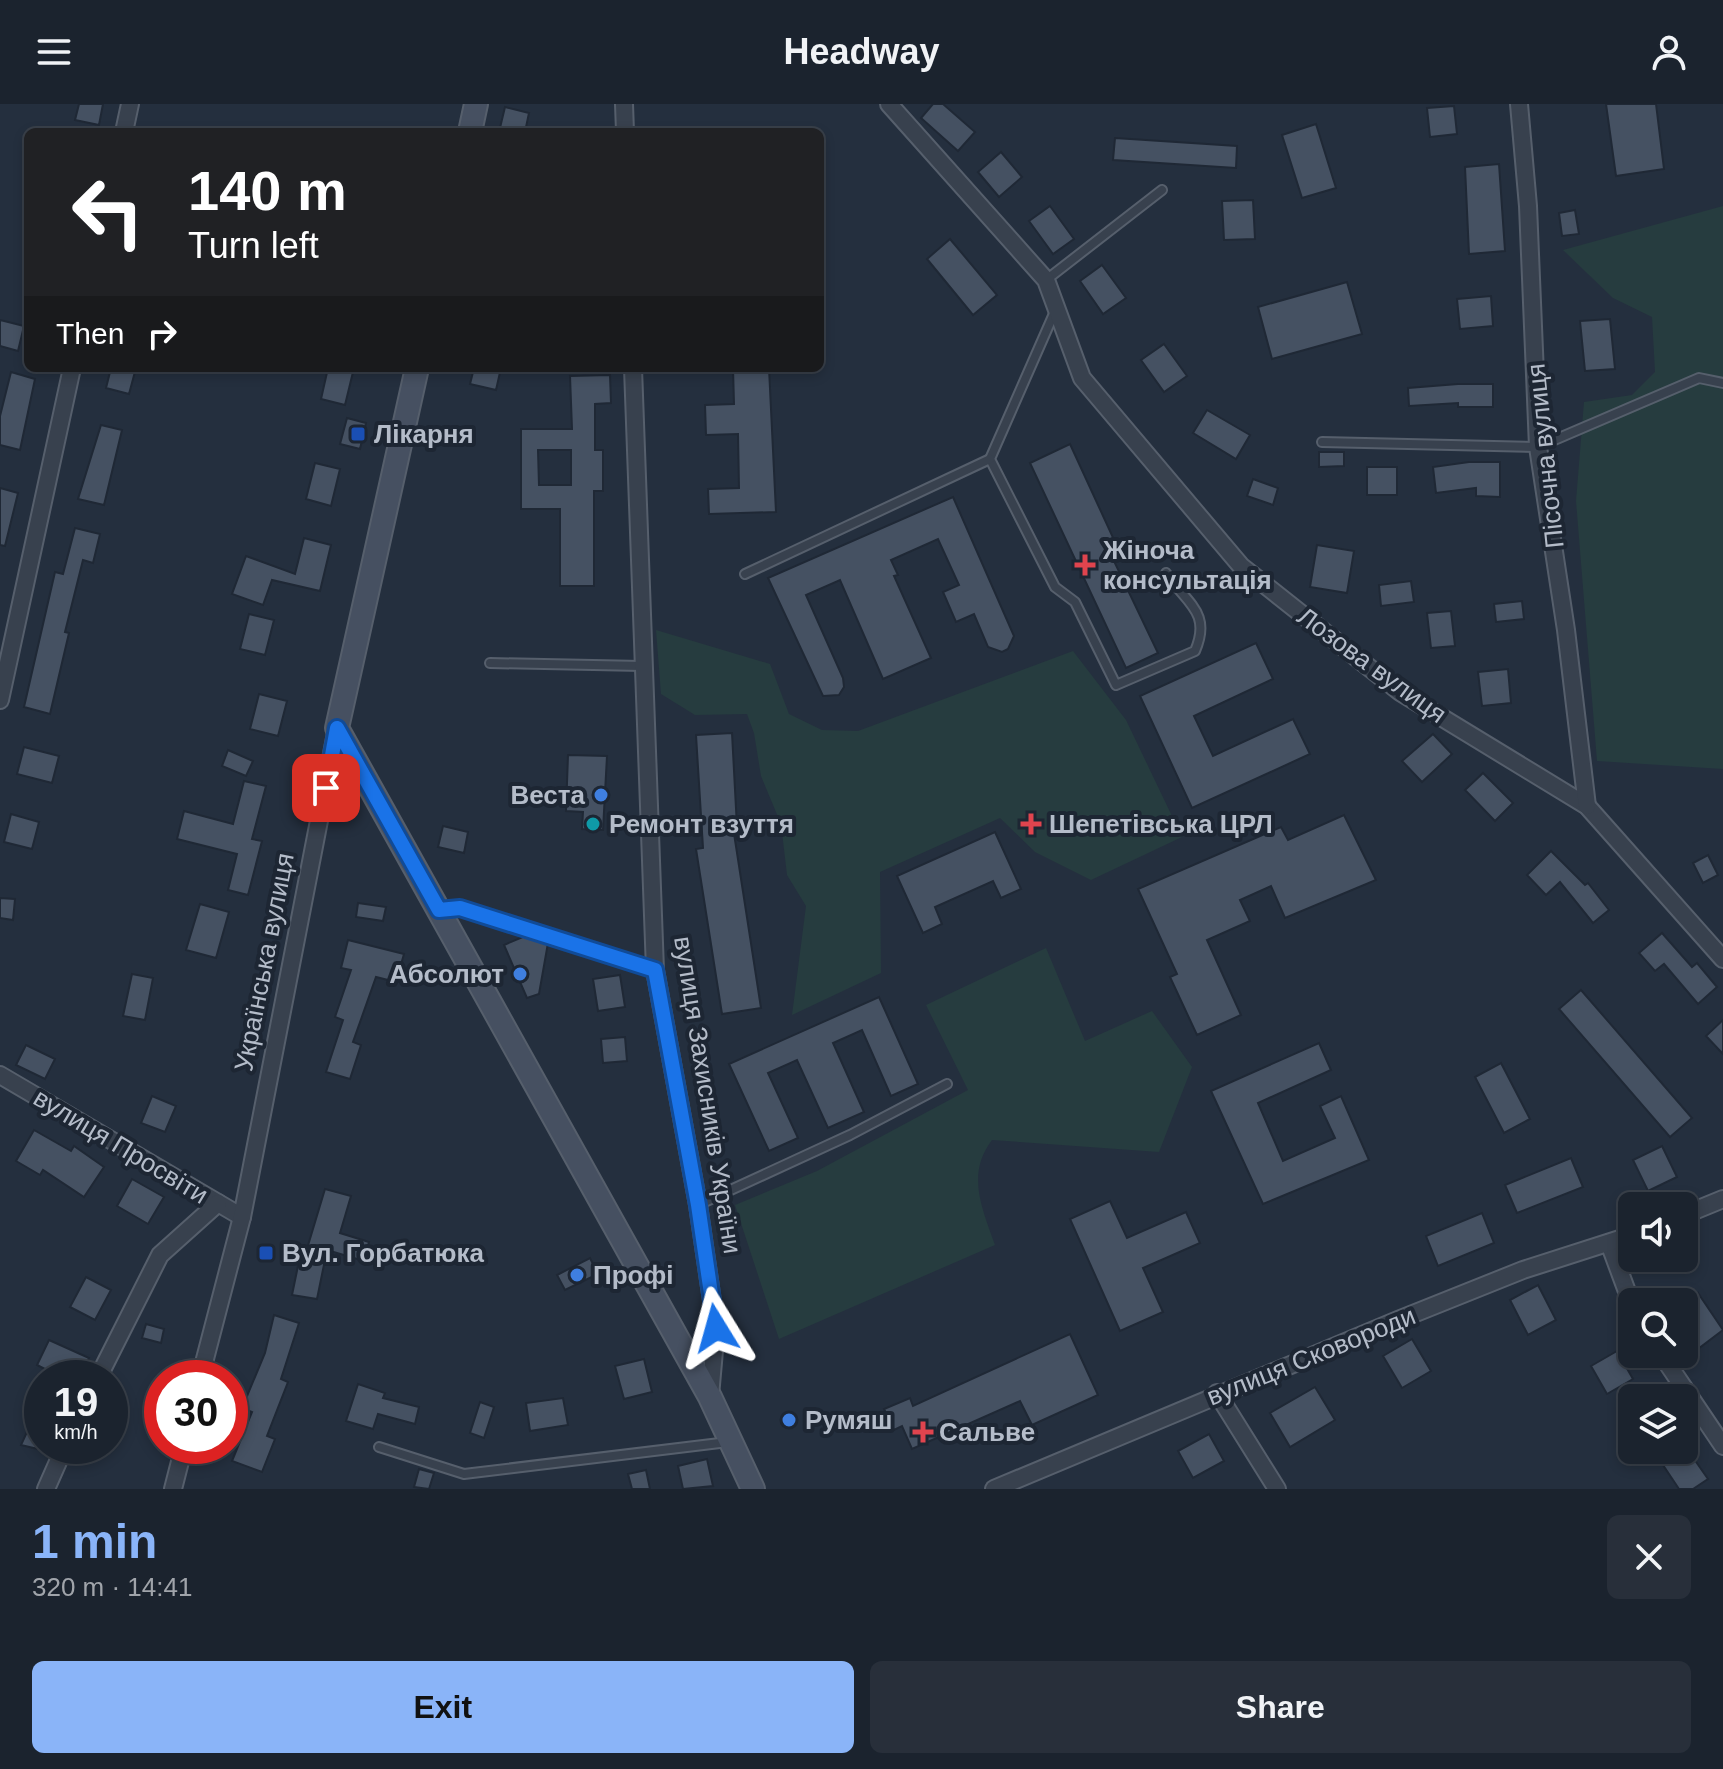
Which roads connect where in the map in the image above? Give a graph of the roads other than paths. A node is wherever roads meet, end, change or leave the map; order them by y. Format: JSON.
{"nodes":[{"id":1,"x":130,"y":104,"type":"edge"},
{"id":2,"x":476,"y":104,"type":"edge"},
{"id":3,"x":624,"y":104,"type":"edge"},
{"id":4,"x":889,"y":104,"type":"edge"},
{"id":5,"x":1519,"y":104,"type":"edge"},
{"id":6,"x":125,"y":128,"type":"edge"},
{"id":7,"x":471,"y":128,"type":"edge"},
{"id":8,"x":625,"y":128,"type":"edge"},
{"id":9,"x":1162,"y":190,"type":"dead end"},
{"id":10,"x":1046,"y":280,"type":"junction"},
{"id":11,"x":1056,"y":309,"type":"junction"},
{"id":12,"x":71,"y":372,"type":"edge"},
{"id":13,"x":416,"y":372,"type":"edge"},
{"id":14,"x":633,"y":372,"type":"edge"},
{"id":15,"x":1723,"y":383,"type":"edge"},
{"id":16,"x":1322,"y":442,"type":"dead end"},
{"id":17,"x":1538,"y":447,"type":"junction"},
{"id":18,"x":990,"y":459,"type":"junction"},
{"id":19,"x":1166,"y":573,"type":"dead end"},
{"id":20,"x":745,"y":574,"type":"dead end"},
{"id":21,"x":490,"y":663,"type":"dead end"},
{"id":22,"x":642,"y":666,"type":"junction"},
{"id":23,"x":0,"y":700,"type":"edge"},
{"id":24,"x":337,"y":728,"type":"junction"},
{"id":25,"x":1587,"y":806,"type":"junction"},
{"id":26,"x":439,"y":910,"type":"junction"},
{"id":27,"x":1723,"y":959,"type":"edge"},
{"id":28,"x":655,"y":970,"type":"junction"},
{"id":29,"x":0,"y":1075,"type":"edge"},
{"id":30,"x":947,"y":1084,"type":"dead end"},
{"id":31,"x":1723,"y":1199,"type":"edge"},
{"id":32,"x":218,"y":1203,"type":"junction"},
{"id":33,"x":698,"y":1205,"type":"junction"},
{"id":34,"x":1698,"y":1209,"type":"edge"},
{"id":35,"x":242,"y":1217,"type":"junction"},
{"id":36,"x":1618,"y":1240,"type":"edge"},
{"id":37,"x":1609,"y":1243,"type":"junction"},
{"id":38,"x":1626,"y":1288,"type":"edge"},
{"id":39,"x":107,"y":1360,"type":"edge"},
{"id":40,"x":205,"y":1360,"type":"edge"},
{"id":41,"x":1670,"y":1368,"type":"edge"},
{"id":42,"x":1217,"y":1393,"type":"junction"},
{"id":43,"x":710,"y":1397,"type":"junction"},
{"id":44,"x":730,"y":1441,"type":"junction"},
{"id":45,"x":1723,"y":1446,"type":"edge"},
{"id":46,"x":379,"y":1447,"type":"dead end"},
{"id":47,"x":57,"y":1464,"type":"edge"},
{"id":48,"x":179,"y":1464,"type":"edge"},
{"id":49,"x":1019,"y":1485,"type":"edge"},
{"id":50,"x":46,"y":1489,"type":"edge"},
{"id":51,"x":173,"y":1489,"type":"edge"},
{"id":52,"x":753,"y":1489,"type":"edge"},
{"id":53,"x":994,"y":1489,"type":"edge"},
{"id":54,"x":1277,"y":1489,"type":"edge"}],
"edges":[{"from":1,"to":6,"type":"street"},
{"from":2,"to":7,"type":"main road"},
{"from":3,"to":8,"type":"street"},
{"from":4,"to":10,"type":"street","name":"Лозова вулиця"},
{"from":5,"to":17,"type":"street","name":"Пісочна вулиця"},
{"from":9,"to":10,"type":"lane"},
{"from":10,"to":11,"type":"street","name":"Лозова вулиця"},
{"from":11,"to":18,"type":"lane"},
{"from":11,"to":25,"type":"street","name":"Лозова вулиця"},
{"from":12,"to":23,"type":"street"},
{"from":13,"to":24,"type":"main road","name":"Українська вулиця"},
{"from":14,"to":22,"type":"street","name":"вулиця Захисників України"},
{"from":15,"to":17,"type":"lane"},
{"from":16,"to":17,"type":"lane"},
{"from":17,"to":25,"type":"street","name":"Пісочна вулиця"},
{"from":18,"to":19,"type":"lane"},
{"from":18,"to":20,"type":"lane"},
{"from":21,"to":22,"type":"lane"},
{"from":22,"to":28,"type":"street","name":"вулиця Захисників України"},
{"from":24,"to":26,"type":"main road","name":"вулиця Захисників України"},
{"from":24,"to":35,"type":"street","name":"Українська вулиця"},
{"from":25,"to":27,"type":"street","name":"Лозова вулиця"},
{"from":26,"to":28,"type":"lane"},
{"from":26,"to":43,"type":"main road","name":"вулиця Захисників України"},
{"from":28,"to":33,"type":"street","name":"вулиця Захисників України"},
{"from":29,"to":32,"type":"street","name":"вулиця Просвіти"},
{"from":30,"to":33,"type":"lane"},
{"from":31,"to":34,"type":"street"},
{"from":32,"to":35,"type":"street","name":"вулиця Просвіти"},
{"from":32,"to":39,"type":"street"},
{"from":33,"to":43,"type":"street","name":"вулиця Захисників України"},
{"from":35,"to":40,"type":"street","name":"Українська вулиця"},
{"from":36,"to":37,"type":"street","name":"вулиця Сковороди"},
{"from":37,"to":38,"type":"street"},
{"from":37,"to":42,"type":"street","name":"вулиця Сковороди"},
{"from":41,"to":45,"type":"street"},
{"from":42,"to":49,"type":"street","name":"вулиця Сковороди"},
{"from":42,"to":54,"type":"street"},
{"from":43,"to":44,"type":"main road","name":"вулиця Захисників України"},
{"from":44,"to":46,"type":"lane"},
{"from":44,"to":52,"type":"main road","name":"вулиця Захисників України"},
{"from":47,"to":50,"type":"street"},
{"from":48,"to":51,"type":"street"},
{"from":49,"to":53,"type":"street","name":"вулиця Сковороди"}]}
